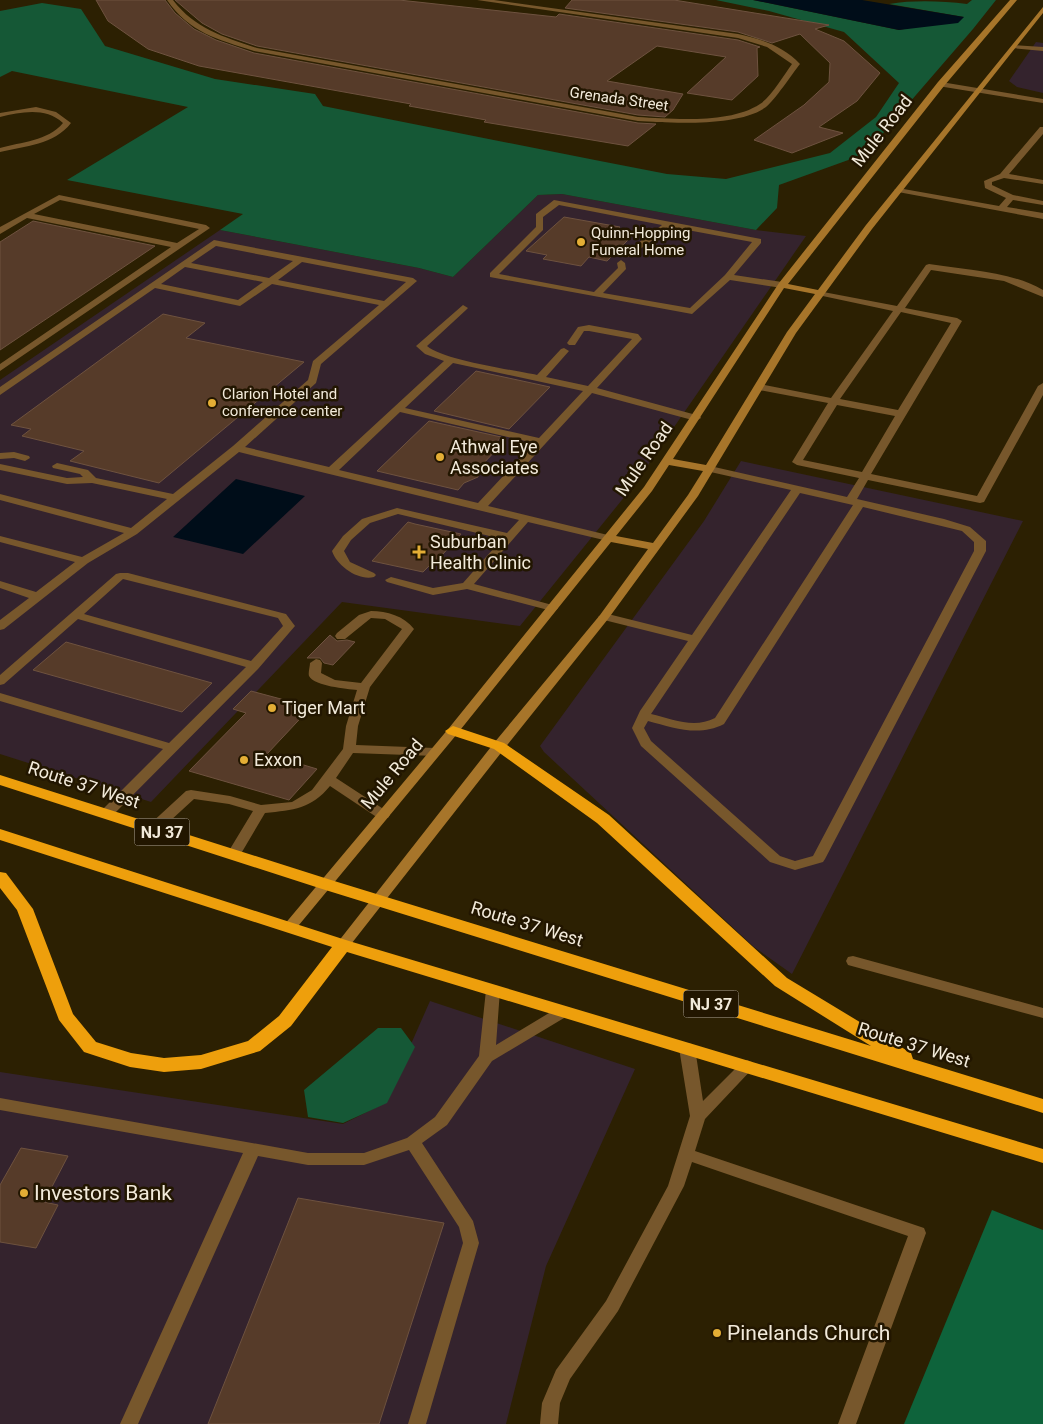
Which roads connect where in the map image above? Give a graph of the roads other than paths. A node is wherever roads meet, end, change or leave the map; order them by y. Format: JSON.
{"nodes":[{"id":1,"x":170,"y":0,"type":"edge"},
{"id":2,"x":480,"y":0,"type":"edge"},
{"id":3,"x":1014,"y":0,"type":"edge"},
{"id":4,"x":1043,"y":9,"type":"edge"},
{"id":5,"x":1014,"y":47,"type":"junction"},
{"id":6,"x":1043,"y":49,"type":"edge"},
{"id":7,"x":942,"y":84,"type":"junction"},
{"id":8,"x":978,"y":89,"type":"junction"},
{"id":9,"x":1043,"y":101,"type":"edge"},
{"id":10,"x":0,"y":115,"type":"edge"},
{"id":11,"x":1043,"y":129,"type":"edge"},
{"id":12,"x":0,"y":150,"type":"edge"},
{"id":13,"x":1003,"y":176,"type":"junction"},
{"id":14,"x":1043,"y":182,"type":"edge"},
{"id":15,"x":898,"y":190,"type":"junction"},
{"id":16,"x":1010,"y":197,"type":"junction"},
{"id":17,"x":1043,"y":203,"type":"edge"},
{"id":18,"x":1002,"y":208,"type":"junction"},
{"id":19,"x":26,"y":215,"type":"junction"},
{"id":20,"x":1043,"y":216,"type":"edge"},
{"id":21,"x":669,"y":224,"type":"junction"},
{"id":22,"x":0,"y":231,"type":"edge"},
{"id":23,"x":178,"y":246,"type":"junction"},
{"id":24,"x":630,"y":254,"type":"dead end"},
{"id":25,"x":300,"y":260,"type":"junction"},
{"id":26,"x":621,"y":263,"type":"dead end"},
{"id":27,"x":183,"y":264,"type":"junction"},
{"id":28,"x":728,"y":277,"type":"junction"},
{"id":29,"x":271,"y":281,"type":"junction"},
{"id":30,"x":153,"y":285,"type":"junction"},
{"id":31,"x":782,"y":285,"type":"junction"},
{"id":32,"x":821,"y":293,"type":"junction"},
{"id":33,"x":1043,"y":294,"type":"edge"},
{"id":34,"x":596,"y":295,"type":"junction"},
{"id":35,"x":386,"y":304,"type":"junction"},
{"id":36,"x":463,"y":308,"type":"dead end"},
{"id":37,"x":902,"y":308,"type":"junction"},
{"id":38,"x":572,"y":343,"type":"dead end"},
{"id":39,"x":564,"y":351,"type":"dead end"},
{"id":40,"x":451,"y":360,"type":"junction"},
{"id":41,"x":0,"y":368,"type":"edge"},
{"id":42,"x":539,"y":380,"type":"junction"},
{"id":43,"x":1043,"y":386,"type":"edge"},
{"id":44,"x":760,"y":387,"type":"junction"},
{"id":45,"x":592,"y":390,"type":"junction"},
{"id":46,"x":0,"y":392,"type":"edge"},
{"id":47,"x":834,"y":401,"type":"junction"},
{"id":48,"x":398,"y":409,"type":"junction"},
{"id":49,"x":901,"y":414,"type":"junction"},
{"id":50,"x":696,"y":418,"type":"junction"},
{"id":51,"x":542,"y":442,"type":"junction"},
{"id":52,"x":237,"y":448,"type":"junction"},
{"id":53,"x":0,"y":456,"type":"edge"},
{"id":54,"x":25,"y":458,"type":"dead end"},
{"id":55,"x":667,"y":461,"type":"junction"},
{"id":56,"x":57,"y":466,"type":"dead end"},
{"id":57,"x":0,"y":467,"type":"edge"},
{"id":58,"x":710,"y":469,"type":"junction"},
{"id":59,"x":331,"y":471,"type":"junction"},
{"id":60,"x":865,"y":476,"type":"junction"},
{"id":61,"x":92,"y":480,"type":"junction"},
{"id":62,"x":797,"y":489,"type":"junction"},
{"id":63,"x":0,"y":497,"type":"edge"},
{"id":64,"x":175,"y":498,"type":"junction"},
{"id":65,"x":407,"y":501,"type":"junction"},
{"id":66,"x":855,"y":502,"type":"junction"},
{"id":67,"x":480,"y":507,"type":"junction"},
{"id":68,"x":526,"y":518,"type":"junction"},
{"id":69,"x":133,"y":532,"type":"junction"},
{"id":70,"x":508,"y":537,"type":"junction"},
{"id":71,"x":608,"y":538,"type":"junction"},
{"id":72,"x":0,"y":539,"type":"edge"},
{"id":73,"x":656,"y":548,"type":"junction"},
{"id":74,"x":84,"y":561,"type":"junction"},
{"id":75,"x":370,"y":575,"type":"dead end"},
{"id":76,"x":391,"y":580,"type":"dead end"},
{"id":77,"x":0,"y":584,"type":"edge"},
{"id":78,"x":467,"y":586,"type":"junction"},
{"id":79,"x":38,"y":597,"type":"junction"},
{"id":80,"x":552,"y":608,"type":"junction"},
{"id":81,"x":76,"y":615,"type":"junction"},
{"id":82,"x":604,"y":617,"type":"junction"},
{"id":83,"x":0,"y":626,"type":"edge"},
{"id":84,"x":342,"y":636,"type":"dead end"},
{"id":85,"x":695,"y":639,"type":"junction"},
{"id":86,"x":316,"y":663,"type":"dead end"},
{"id":87,"x":254,"y":666,"type":"junction"},
{"id":88,"x":0,"y":681,"type":"edge"},
{"id":89,"x":364,"y":687,"type":"junction"},
{"id":90,"x":0,"y":697,"type":"edge"},
{"id":91,"x":644,"y":716,"type":"junction"},
{"id":92,"x":453,"y":731,"type":"junction"},
{"id":93,"x":499,"y":746,"type":"junction"},
{"id":94,"x":172,"y":748,"type":"junction"},
{"id":95,"x":349,"y":749,"type":"junction"},
{"id":96,"x":436,"y":752,"type":"junction"},
{"id":97,"x":330,"y":779,"type":"junction"},
{"id":98,"x":0,"y":780,"type":"edge"},
{"id":99,"x":261,"y":809,"type":"junction"},
{"id":100,"x":106,"y":814,"type":"junction"},
{"id":101,"x":382,"y":815,"type":"junction"},
{"id":102,"x":153,"y":829,"type":"junction"},
{"id":103,"x":0,"y":834,"type":"edge"},
{"id":104,"x":234,"y":854,"type":"junction"},
{"id":105,"x":0,"y":877,"type":"edge"},
{"id":106,"x":325,"y":884,"type":"junction"},
{"id":107,"x":379,"y":900,"type":"junction"},
{"id":108,"x":289,"y":928,"type":"junction"},
{"id":109,"x":343,"y":945,"type":"junction"},
{"id":110,"x":853,"y":961,"type":"dead end"},
{"id":111,"x":493,"y":990,"type":"junction"},
{"id":112,"x":564,"y":1012,"type":"junction"},
{"id":113,"x":1043,"y":1012,"type":"edge"},
{"id":114,"x":687,"y":1048,"type":"junction"},
{"id":115,"x":488,"y":1057,"type":"junction"},
{"id":116,"x":747,"y":1066,"type":"junction"},
{"id":117,"x":922,"y":1070,"type":"junction"},
{"id":118,"x":1043,"y":1106,"type":"edge"},
{"id":119,"x":2,"y":1108,"type":"edge"},
{"id":120,"x":698,"y":1116,"type":"junction"},
{"id":121,"x":413,"y":1142,"type":"junction"},
{"id":122,"x":253,"y":1149,"type":"junction"},
{"id":123,"x":686,"y":1154,"type":"junction"},
{"id":124,"x":1043,"y":1156,"type":"edge"},
{"id":125,"x":129,"y":1424,"type":"edge"},
{"id":126,"x":417,"y":1424,"type":"edge"},
{"id":127,"x":549,"y":1424,"type":"edge"},
{"id":128,"x":847,"y":1424,"type":"edge"}],
"edges":[{"from":1,"to":2,"type":"street","name":"Grenada Street"},
{"from":3,"to":7,"type":"main road","name":"Mule Road"},
{"from":4,"to":5,"type":"main road"},
{"from":5,"to":6,"type":"street"},
{"from":5,"to":8,"type":"main road"},
{"from":7,"to":8,"type":"street"},
{"from":7,"to":31,"type":"main road","name":"Mule Road"},
{"from":8,"to":9,"type":"street"},
{"from":8,"to":15,"type":"main road"},
{"from":10,"to":12,"type":"street"},
{"from":11,"to":13,"type":"street"},
{"from":13,"to":14,"type":"street"},
{"from":13,"to":16,"type":"street"},
{"from":15,"to":18,"type":"street"},
{"from":15,"to":32,"type":"main road"},
{"from":16,"to":17,"type":"street"},
{"from":16,"to":18,"type":"street"},
{"from":18,"to":20,"type":"street"},
{"from":19,"to":22,"type":"street"},
{"from":19,"to":23,"type":"street"},
{"from":19,"to":23,"type":"street"},
{"from":21,"to":24,"type":"street"},
{"from":21,"to":28,"type":"street"},
{"from":21,"to":34,"type":"street"},
{"from":23,"to":41,"type":"street"},
{"from":25,"to":27,"type":"street"},
{"from":25,"to":29,"type":"street"},
{"from":25,"to":35,"type":"street"},
{"from":26,"to":34,"type":"street"},
{"from":27,"to":29,"type":"street"},
{"from":27,"to":30,"type":"street"},
{"from":28,"to":31,"type":"street"},
{"from":28,"to":34,"type":"street"},
{"from":29,"to":30,"type":"street"},
{"from":29,"to":35,"type":"street"},
{"from":30,"to":46,"type":"street"},
{"from":31,"to":32,"type":"main road"},
{"from":31,"to":50,"type":"main road","name":"Mule Road"},
{"from":32,"to":37,"type":"street"},
{"from":32,"to":44,"type":"main road"},
{"from":33,"to":37,"type":"street"},
{"from":35,"to":52,"type":"street"},
{"from":36,"to":40,"type":"street"},
{"from":37,"to":47,"type":"street"},
{"from":37,"to":49,"type":"street"},
{"from":38,"to":45,"type":"street"},
{"from":39,"to":42,"type":"street"},
{"from":40,"to":42,"type":"street"},
{"from":40,"to":48,"type":"street"},
{"from":42,"to":45,"type":"street"},
{"from":43,"to":60,"type":"street"},
{"from":44,"to":47,"type":"street"},
{"from":44,"to":58,"type":"main road"},
{"from":45,"to":50,"type":"street"},
{"from":45,"to":51,"type":"street"},
{"from":47,"to":49,"type":"street"},
{"from":47,"to":60,"type":"street"},
{"from":48,"to":51,"type":"street"},
{"from":48,"to":59,"type":"street"},
{"from":49,"to":60,"type":"street"},
{"from":50,"to":55,"type":"main road","name":"Mule Road"},
{"from":51,"to":67,"type":"street"},
{"from":52,"to":59,"type":"street"},
{"from":52,"to":64,"type":"street"},
{"from":53,"to":54,"type":"street"},
{"from":55,"to":58,"type":"main road"},
{"from":55,"to":71,"type":"main road","name":"Mule Road"},
{"from":56,"to":61,"type":"street"},
{"from":57,"to":61,"type":"street"},
{"from":58,"to":62,"type":"street"},
{"from":58,"to":73,"type":"main road"},
{"from":59,"to":65,"type":"street"},
{"from":60,"to":66,"type":"street"},
{"from":61,"to":64,"type":"street"},
{"from":62,"to":66,"type":"street"},
{"from":62,"to":85,"type":"street"},
{"from":63,"to":69,"type":"street"},
{"from":64,"to":69,"type":"street"},
{"from":65,"to":67,"type":"street"},
{"from":65,"to":70,"type":"street"},
{"from":65,"to":75,"type":"street"},
{"from":66,"to":91,"type":"street"},
{"from":66,"to":91,"type":"street"},
{"from":67,"to":68,"type":"street"},
{"from":68,"to":70,"type":"street"},
{"from":68,"to":71,"type":"street"},
{"from":69,"to":74,"type":"street"},
{"from":70,"to":78,"type":"street"},
{"from":71,"to":73,"type":"main road"},
{"from":71,"to":80,"type":"main road","name":"Mule Road"},
{"from":72,"to":74,"type":"street"},
{"from":73,"to":82,"type":"main road"},
{"from":74,"to":79,"type":"street"},
{"from":76,"to":78,"type":"street"},
{"from":77,"to":79,"type":"street"},
{"from":78,"to":80,"type":"street"},
{"from":79,"to":83,"type":"street"},
{"from":80,"to":92,"type":"main road","name":"Mule Road"},
{"from":81,"to":87,"type":"street"},
{"from":81,"to":87,"type":"street"},
{"from":81,"to":88,"type":"street"},
{"from":82,"to":85,"type":"street"},
{"from":82,"to":93,"type":"main road"},
{"from":84,"to":89,"type":"street"},
{"from":85,"to":91,"type":"street"},
{"from":86,"to":89,"type":"street"},
{"from":87,"to":94,"type":"street"},
{"from":89,"to":95,"type":"street"},
{"from":90,"to":94,"type":"street"},
{"from":92,"to":93,"type":"highway"},
{"from":92,"to":96,"type":"main road","name":"Mule Road"},
{"from":93,"to":107,"type":"main road"},
{"from":93,"to":117,"type":"highway"},
{"from":94,"to":100,"type":"street"},
{"from":95,"to":96,"type":"street"},
{"from":95,"to":97,"type":"street"},
{"from":96,"to":101,"type":"main road","name":"Mule Road"},
{"from":97,"to":99,"type":"street"},
{"from":97,"to":101,"type":"street"},
{"from":98,"to":100,"type":"highway","name":"Route 37 West","number":"NJ 37"},
{"from":99,"to":102,"type":"street"},
{"from":99,"to":104,"type":"street"},
{"from":100,"to":102,"type":"highway","name":"Route 37 West","number":"NJ 37"},
{"from":101,"to":106,"type":"main road","name":"Mule Road"},
{"from":102,"to":104,"type":"highway","name":"Route 37 West","number":"NJ 37"},
{"from":103,"to":108,"type":"highway"},
{"from":104,"to":106,"type":"highway","name":"Route 37 West","number":"NJ 37"},
{"from":105,"to":109,"type":"highway"},
{"from":106,"to":107,"type":"highway","name":"Route 37 West","number":"NJ 37"},
{"from":106,"to":108,"type":"main road","name":"Mule Road"},
{"from":107,"to":109,"type":"main road"},
{"from":107,"to":117,"type":"highway","name":"Route 37 West","number":"NJ 37"},
{"from":108,"to":109,"type":"highway"},
{"from":109,"to":111,"type":"highway"},
{"from":110,"to":113,"type":"street"},
{"from":111,"to":112,"type":"highway"},
{"from":111,"to":115,"type":"street"},
{"from":112,"to":114,"type":"highway"},
{"from":112,"to":115,"type":"street"},
{"from":114,"to":116,"type":"highway"},
{"from":114,"to":120,"type":"street"},
{"from":115,"to":121,"type":"street"},
{"from":116,"to":120,"type":"street"},
{"from":116,"to":124,"type":"highway"},
{"from":117,"to":118,"type":"highway","name":"Route 37 West","number":"NJ 37"},
{"from":119,"to":122,"type":"street"},
{"from":120,"to":123,"type":"street"},
{"from":121,"to":122,"type":"street"},
{"from":121,"to":126,"type":"street"},
{"from":122,"to":125,"type":"street"},
{"from":123,"to":127,"type":"street"},
{"from":123,"to":128,"type":"street"}]}
